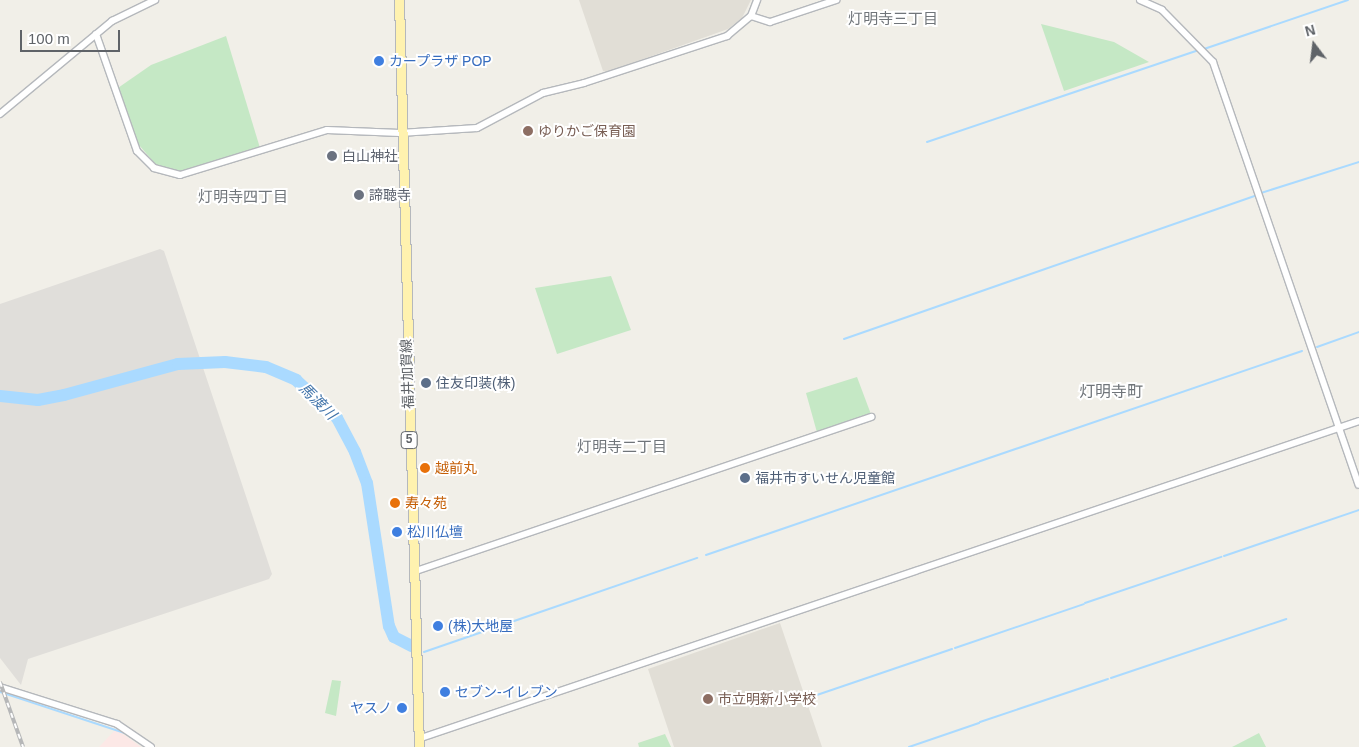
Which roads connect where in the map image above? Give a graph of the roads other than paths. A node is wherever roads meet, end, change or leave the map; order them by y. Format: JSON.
{"nodes":[{"id":1,"x":154,"y":0,"type":"edge"},
{"id":2,"x":399,"y":0,"type":"edge"},
{"id":3,"x":757,"y":0,"type":"edge"},
{"id":4,"x":836,"y":0,"type":"edge"},
{"id":5,"x":1140,"y":0,"type":"edge"},
{"id":6,"x":751,"y":16,"type":"junction"},
{"id":7,"x":96,"y":34,"type":"junction"},
{"id":8,"x":0,"y":114,"type":"edge"},
{"id":9,"x":400,"y":133,"type":"junction"},
{"id":10,"x":872,"y":417,"type":"dead end"},
{"id":11,"x":1359,"y":421,"type":"edge"},
{"id":12,"x":1339,"y":427,"type":"junction"},
{"id":13,"x":1359,"y":485,"type":"edge"},
{"id":14,"x":413,"y":572,"type":"junction"},
{"id":15,"x":0,"y":687,"type":"edge"},
{"id":16,"x":418,"y":743,"type":"edge"},
{"id":17,"x":151,"y":747,"type":"edge"}],
"edges":[{"from":1,"to":7,"type":"street"},
{"from":2,"to":9,"type":"main road","name":"福井加賀線","number":"5"},
{"from":3,"to":6,"type":"street"},
{"from":4,"to":6,"type":"street"},
{"from":5,"to":12,"type":"street"},
{"from":6,"to":9,"type":"street"},
{"from":7,"to":8,"type":"street"},
{"from":7,"to":9,"type":"street"},
{"from":9,"to":14,"type":"main road","name":"福井加賀線","number":"5"},
{"from":10,"to":14,"type":"street"},
{"from":11,"to":12,"type":"street"},
{"from":12,"to":13,"type":"street"},
{"from":12,"to":16,"type":"street"},
{"from":14,"to":16,"type":"main road","name":"福井加賀線","number":"5"},
{"from":15,"to":17,"type":"street"}]}
